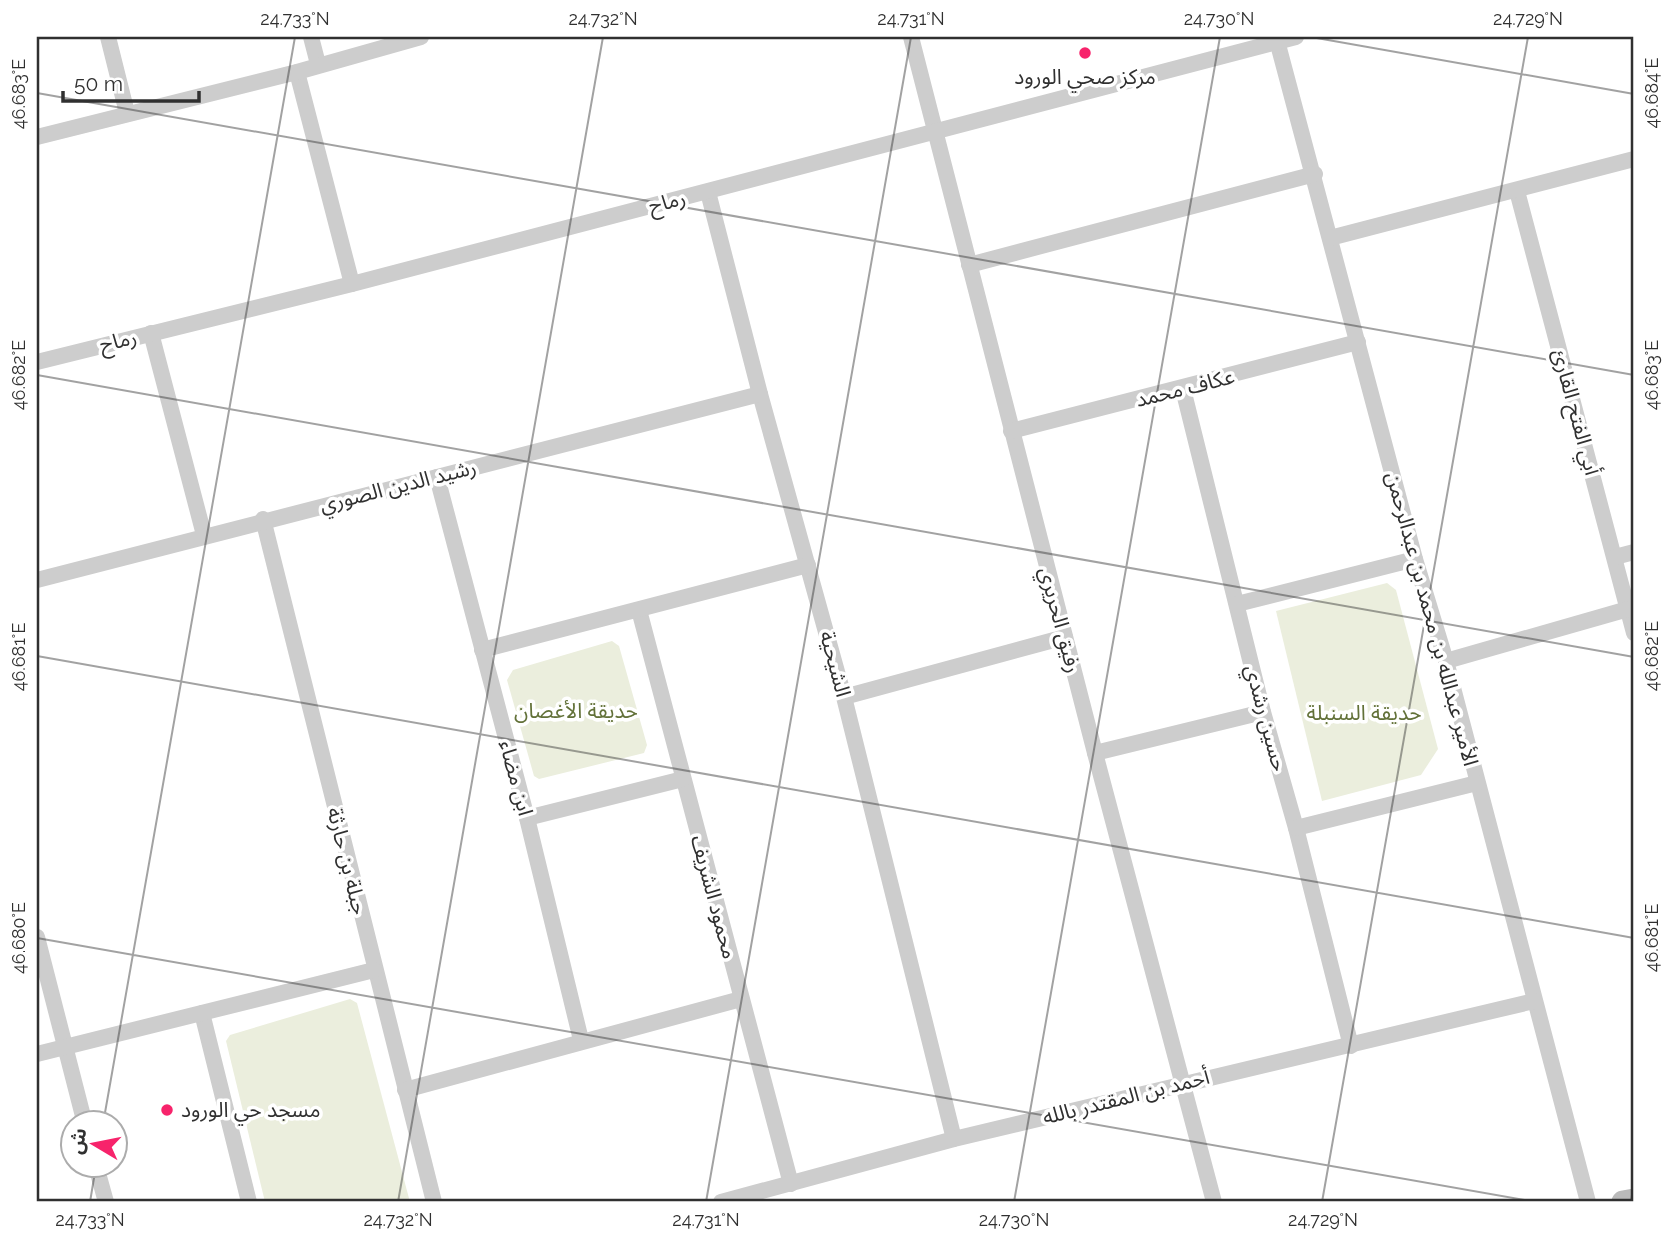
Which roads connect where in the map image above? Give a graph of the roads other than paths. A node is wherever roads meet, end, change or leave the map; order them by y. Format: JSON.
{"nodes":[{"id":1,"x":108,"y":37,"type":"edge"},
{"id":2,"x":311,"y":37,"type":"edge"},
{"id":3,"x":421,"y":37,"type":"edge"},
{"id":4,"x":911,"y":37,"type":"edge"},
{"id":5,"x":1296,"y":37,"type":"edge"},
{"id":6,"x":1276,"y":39,"type":"edge"},
{"id":7,"x":318,"y":64,"type":"junction"},
{"id":8,"x":297,"y":72,"type":"junction"},
{"id":9,"x":127,"y":113,"type":"junction"},
{"id":10,"x":934,"y":134,"type":"junction"},
{"id":11,"x":37,"y":138,"type":"edge"},
{"id":12,"x":1634,"y":159,"type":"edge"},
{"id":13,"x":1315,"y":174,"type":"junction"},
{"id":14,"x":1517,"y":191,"type":"junction"},
{"id":15,"x":708,"y":192,"type":"junction"},
{"id":16,"x":1330,"y":238,"type":"junction"},
{"id":17,"x":970,"y":265,"type":"junction"},
{"id":18,"x":352,"y":284,"type":"junction"},
{"id":19,"x":151,"y":333,"type":"junction"},
{"id":20,"x":1358,"y":342,"type":"junction"},
{"id":21,"x":37,"y":362,"type":"edge"},
{"id":22,"x":1183,"y":389,"type":"junction"},
{"id":23,"x":760,"y":394,"type":"junction"},
{"id":24,"x":1011,"y":431,"type":"junction"},
{"id":25,"x":437,"y":477,"type":"junction"},
{"id":26,"x":263,"y":519,"type":"junction"},
{"id":27,"x":204,"y":535,"type":"junction"},
{"id":28,"x":1634,"y":552,"type":"edge"},
{"id":29,"x":1615,"y":557,"type":"junction"},
{"id":30,"x":1415,"y":559,"type":"junction"},
{"id":31,"x":808,"y":565,"type":"junction"},
{"id":32,"x":37,"y":580,"type":"edge"},
{"id":33,"x":1237,"y":604,"type":"junction"},
{"id":34,"x":1628,"y":609,"type":"junction"},
{"id":35,"x":639,"y":610,"type":"junction"},
{"id":36,"x":1634,"y":633,"type":"edge"},
{"id":37,"x":1065,"y":637,"type":"junction"},
{"id":38,"x":482,"y":650,"type":"junction"},
{"id":39,"x":1446,"y":661,"type":"junction"},
{"id":40,"x":844,"y":697,"type":"junction"},
{"id":41,"x":1263,"y":712,"type":"junction"},
{"id":42,"x":1095,"y":753,"type":"junction"},
{"id":43,"x":683,"y":779,"type":"junction"},
{"id":44,"x":1477,"y":783,"type":"junction"},
{"id":45,"x":527,"y":818,"type":"junction"},
{"id":46,"x":1296,"y":828,"type":"junction"},
{"id":47,"x":37,"y":937,"type":"edge"},
{"id":48,"x":374,"y":970,"type":"junction"},
{"id":49,"x":741,"y":999,"type":"junction"},
{"id":50,"x":1534,"y":1001,"type":"junction"},
{"id":51,"x":202,"y":1013,"type":"junction"},
{"id":52,"x":581,"y":1040,"type":"junction"},
{"id":53,"x":65,"y":1046,"type":"junction"},
{"id":54,"x":1351,"y":1046,"type":"junction"},
{"id":55,"x":37,"y":1054,"type":"edge"},
{"id":56,"x":1184,"y":1083,"type":"junction"},
{"id":57,"x":405,"y":1090,"type":"junction"},
{"id":58,"x":81,"y":1110,"type":"edge"},
{"id":59,"x":954,"y":1139,"type":"junction"},
{"id":60,"x":100,"y":1180,"type":"edge"},
{"id":61,"x":791,"y":1184,"type":"junction"},
{"id":62,"x":1634,"y":1199,"type":"edge"},
{"id":63,"x":106,"y":1202,"type":"edge"},
{"id":64,"x":249,"y":1202,"type":"edge"},
{"id":65,"x":435,"y":1202,"type":"edge"},
{"id":66,"x":721,"y":1202,"type":"edge"},
{"id":67,"x":1214,"y":1202,"type":"edge"},
{"id":68,"x":1588,"y":1202,"type":"edge"},
{"id":69,"x":1623,"y":1202,"type":"edge"}],
"edges":[{"from":1,"to":9,"type":"street"},
{"from":2,"to":7,"type":"street"},
{"from":3,"to":7,"type":"street"},
{"from":4,"to":10,"type":"street","name":"رفيق الحريري"},
{"from":5,"to":6,"type":"street","name":"رماح"},
{"from":6,"to":10,"type":"street","name":"رماح"},
{"from":6,"to":13,"type":"street","name":"الأمير عبدالله بن محمد بن عبدالرحمن"},
{"from":7,"to":8,"type":"street"},
{"from":8,"to":9,"type":"street"},
{"from":8,"to":18,"type":"street"},
{"from":9,"to":11,"type":"street"},
{"from":10,"to":15,"type":"street","name":"رماح"},
{"from":10,"to":17,"type":"street","name":"رفيق الحريري"},
{"from":12,"to":14,"type":"street"},
{"from":13,"to":16,"type":"street","name":"الأمير عبدالله بن محمد بن عبدالرحمن"},
{"from":13,"to":17,"type":"street"},
{"from":14,"to":16,"type":"street"},
{"from":14,"to":29,"type":"street","name":"أبي الفتح القارئ"},
{"from":15,"to":18,"type":"street","name":"رماح"},
{"from":15,"to":23,"type":"street","name":"الشيحية"},
{"from":16,"to":20,"type":"street","name":"الأمير عبدالله بن محمد بن عبدالرحمن"},
{"from":17,"to":24,"type":"street","name":"رفيق الحريري"},
{"from":18,"to":19,"type":"street","name":"رماح"},
{"from":19,"to":21,"type":"street","name":"رماح"},
{"from":19,"to":27,"type":"street"},
{"from":20,"to":22,"type":"street","name":"عكاف محمد"},
{"from":20,"to":30,"type":"street","name":"الأمير عبدالله بن محمد بن عبدالرحمن"},
{"from":22,"to":24,"type":"street","name":"عكاف محمد"},
{"from":22,"to":33,"type":"street","name":"حسين رشدي"},
{"from":23,"to":25,"type":"street","name":"رشيد الدين الصوري"},
{"from":23,"to":31,"type":"street","name":"الشيحية"},
{"from":24,"to":37,"type":"street","name":"رفيق الحريري"},
{"from":25,"to":26,"type":"street","name":"رشيد الدين الصوري"},
{"from":25,"to":38,"type":"street","name":"ابن مضاء"},
{"from":26,"to":27,"type":"street","name":"رشيد الدين الصوري"},
{"from":26,"to":48,"type":"street","name":"جبلة بن حارثة"},
{"from":27,"to":32,"type":"street","name":"رشيد الدين الصوري"},
{"from":28,"to":29,"type":"street"},
{"from":29,"to":34,"type":"street","name":"أبي الفتح القارئ"},
{"from":30,"to":33,"type":"street"},
{"from":30,"to":39,"type":"street","name":"الأمير عبدالله بن محمد بن عبدالرحمن"},
{"from":31,"to":35,"type":"street"},
{"from":31,"to":40,"type":"street","name":"الشيحية"},
{"from":33,"to":41,"type":"street","name":"حسين رشدي"},
{"from":34,"to":36,"type":"street","name":"أبي الفتح القارئ"},
{"from":34,"to":39,"type":"street"},
{"from":35,"to":38,"type":"street"},
{"from":35,"to":43,"type":"street","name":"محمود الشريف"},
{"from":37,"to":40,"type":"street"},
{"from":37,"to":42,"type":"street","name":"رفيق الحريري"},
{"from":38,"to":45,"type":"street","name":"ابن مضاء"},
{"from":39,"to":44,"type":"street","name":"الأمير عبدالله بن محمد بن عبدالرحمن"},
{"from":40,"to":59,"type":"street","name":"الشيحية"},
{"from":41,"to":42,"type":"street"},
{"from":41,"to":46,"type":"street","name":"حسين رشدي"},
{"from":42,"to":56,"type":"street","name":"رفيق الحريري"},
{"from":43,"to":45,"type":"street"},
{"from":43,"to":49,"type":"street","name":"محمود الشريف"},
{"from":44,"to":46,"type":"street"},
{"from":44,"to":50,"type":"street","name":"الأمير عبدالله بن محمد بن عبدالرحمن"},
{"from":45,"to":52,"type":"street","name":"ابن مضاء"},
{"from":46,"to":54,"type":"street","name":"حسين رشدي"},
{"from":47,"to":53,"type":"street"},
{"from":48,"to":51,"type":"street"},
{"from":48,"to":57,"type":"street","name":"جبلة بن حارثة"},
{"from":49,"to":52,"type":"street"},
{"from":49,"to":61,"type":"street","name":"محمود الشريف"},
{"from":50,"to":54,"type":"street","name":"أحمد بن المقتدر بالله"},
{"from":50,"to":68,"type":"street","name":"الأمير عبدالله بن محمد بن عبدالرحمن"},
{"from":51,"to":53,"type":"street"},
{"from":51,"to":64,"type":"street"},
{"from":52,"to":57,"type":"street"},
{"from":53,"to":55,"type":"street"},
{"from":53,"to":58,"type":"street"},
{"from":54,"to":56,"type":"street","name":"أحمد بن المقتدر بالله"},
{"from":56,"to":59,"type":"street","name":"أحمد بن المقتدر بالله"},
{"from":56,"to":67,"type":"street","name":"رفيق الحريري"},
{"from":57,"to":65,"type":"street","name":"جبلة بن حارثة"},
{"from":59,"to":61,"type":"street","name":"أحمد بن المقتدر بالله"},
{"from":60,"to":63,"type":"street"},
{"from":61,"to":66,"type":"street","name":"أحمد بن المقتدر بالله"},
{"from":62,"to":69,"type":"street"}]}
